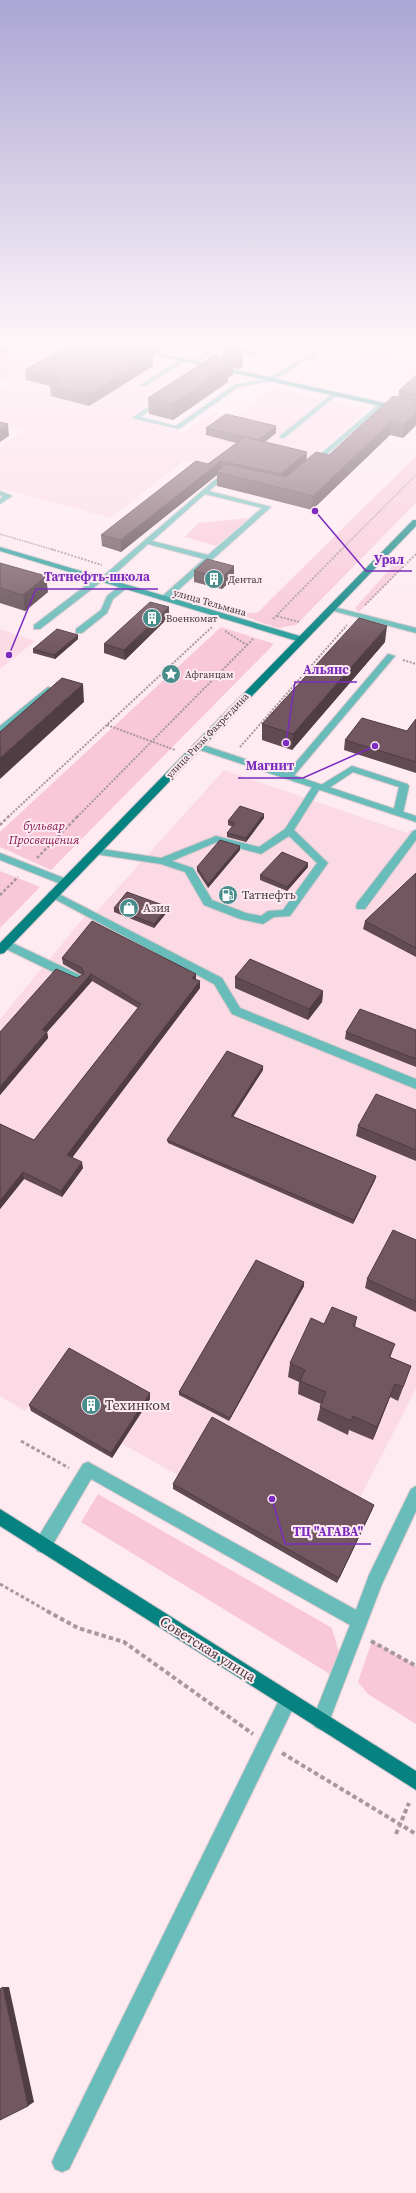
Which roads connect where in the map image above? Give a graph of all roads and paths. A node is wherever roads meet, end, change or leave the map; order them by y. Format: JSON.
{"nodes":[{"id":1,"x":332,"y":446,"type":"edge"},
{"id":2,"x":306,"y":468,"type":"edge"},
{"id":3,"x":416,"y":475,"type":"edge"},
{"id":4,"x":238,"y":478,"type":"edge"},
{"id":5,"x":205,"y":492,"type":"junction"},
{"id":6,"x":0,"y":493,"type":"edge"},
{"id":7,"x":0,"y":502,"type":"edge"},
{"id":8,"x":416,"y":522,"type":"edge"},
{"id":9,"x":147,"y":542,"type":"junction"},
{"id":10,"x":0,"y":548,"type":"edge"},
{"id":11,"x":416,"y":554,"type":"edge"},
{"id":12,"x":209,"y":558,"type":"junction"},
{"id":13,"x":102,"y":580,"type":"junction"},
{"id":14,"x":124,"y":587,"type":"junction"},
{"id":15,"x":163,"y":599,"type":"junction"},
{"id":16,"x":333,"y":608,"type":"junction"},
{"id":17,"x":356,"y":614,"type":"junction"},
{"id":18,"x":277,"y":616,"type":"junction"},
{"id":19,"x":272,"y":620,"type":"dead end"},
{"id":20,"x":216,"y":622,"type":"dead end"},
{"id":21,"x":299,"y":622,"type":"dead end"},
{"id":22,"x":38,"y":627,"type":"dead end"},
{"id":23,"x":221,"y":628,"type":"dead end"},
{"id":24,"x":79,"y":631,"type":"dead end"},
{"id":25,"x":416,"y":631,"type":"edge"},
{"id":26,"x":256,"y":636,"type":"dead end"},
{"id":27,"x":300,"y":639,"type":"junction"},
{"id":28,"x":247,"y":645,"type":"junction"},
{"id":29,"x":391,"y":656,"type":"dead end"},
{"id":30,"x":48,"y":690,"type":"edge"},
{"id":31,"x":107,"y":725,"type":"junction"},
{"id":32,"x":0,"y":731,"type":"edge"},
{"id":33,"x":152,"y":741,"type":"junction"},
{"id":34,"x":197,"y":746,"type":"junction"},
{"id":35,"x":175,"y":750,"type":"dead end"},
{"id":36,"x":237,"y":751,"type":"dead end"},
{"id":37,"x":289,"y":776,"type":"junction"},
{"id":38,"x":320,"y":787,"type":"junction"},
{"id":39,"x":398,"y":813,"type":"junction"},
{"id":40,"x":416,"y":819,"type":"edge"},
{"id":41,"x":0,"y":825,"type":"edge"},
{"id":42,"x":289,"y":831,"type":"junction"},
{"id":43,"x":416,"y":833,"type":"edge"},
{"id":44,"x":95,"y":851,"type":"junction"},
{"id":45,"x":0,"y":856,"type":"edge"},
{"id":46,"x":162,"y":861,"type":"junction"},
{"id":47,"x":28,"y":867,"type":"junction"},
{"id":48,"x":65,"y":882,"type":"junction"},
{"id":49,"x":53,"y":894,"type":"junction"},
{"id":50,"x":0,"y":895,"type":"edge"},
{"id":51,"x":361,"y":906,"type":"dead end"},
{"id":52,"x":3,"y":947,"type":"edge"},
{"id":53,"x":78,"y":979,"type":"edge"},
{"id":54,"x":416,"y":1084,"type":"edge"},
{"id":55,"x":416,"y":1494,"type":"edge"},
{"id":56,"x":0,"y":1517,"type":"edge"},
{"id":57,"x":43,"y":1544,"type":"junction"},
{"id":58,"x":0,"y":1584,"type":"edge"},
{"id":59,"x":360,"y":1622,"type":"junction"},
{"id":60,"x":288,"y":1700,"type":"junction"},
{"id":61,"x":321,"y":1721,"type":"junction"},
{"id":62,"x":267,"y":1744,"type":"junction"},
{"id":63,"x":416,"y":1781,"type":"edge"},
{"id":64,"x":409,"y":1803,"type":"dead end"},
{"id":65,"x":400,"y":1823,"type":"junction"},
{"id":66,"x":396,"y":1834,"type":"dead end"},
{"id":67,"x":416,"y":1834,"type":"edge"},
{"id":68,"x":62,"y":2162,"type":"dead end"}],
"edges":[{"from":1,"to":2,"type":"street"},
{"from":3,"to":18,"type":"path"},
{"from":4,"to":5,"type":"street"},
{"from":5,"to":9,"type":"street"},
{"from":5,"to":12,"type":"street"},
{"from":6,"to":7,"type":"street"},
{"from":8,"to":16,"type":"main road","name":"улица Ризы Фахретдина"},
{"from":9,"to":12,"type":"street"},
{"from":9,"to":13,"type":"street"},
{"from":10,"to":13,"type":"street","name":"улица Тельмана"},
{"from":11,"to":17,"type":"path"},
{"from":12,"to":15,"type":"street"},
{"from":13,"to":14,"type":"street","name":"улица Тельмана"},
{"from":13,"to":22,"type":"street"},
{"from":14,"to":15,"type":"street","name":"улица Тельмана"},
{"from":14,"to":24,"type":"street"},
{"from":15,"to":27,"type":"street","name":"улица Тельмана"},
{"from":16,"to":17,"type":"street"},
{"from":16,"to":27,"type":"main road","name":"улица Ризы Фахретдина"},
{"from":17,"to":25,"type":"street"},
{"from":17,"to":36,"type":"path"},
{"from":18,"to":19,"type":"path"},
{"from":18,"to":21,"type":"path"},
{"from":20,"to":31,"type":"path"},
{"from":23,"to":28,"type":"path"},
{"from":26,"to":28,"type":"path"},
{"from":27,"to":34,"type":"main road","name":"улица Ризы Фахретдина"},
{"from":28,"to":33,"type":"path"},
{"from":29,"to":37,"type":"street"},
{"from":30,"to":32,"type":"street"},
{"from":31,"to":33,"type":"path"},
{"from":31,"to":41,"type":"path"},
{"from":33,"to":35,"type":"path"},
{"from":33,"to":47,"type":"path"},
{"from":34,"to":37,"type":"street"},
{"from":34,"to":44,"type":"main road","name":"улица Ризы Фахретдина"},
{"from":37,"to":38,"type":"street"},
{"from":38,"to":39,"type":"street"},
{"from":38,"to":39,"type":"street"},
{"from":38,"to":42,"type":"street"},
{"from":39,"to":40,"type":"street"},
{"from":42,"to":46,"type":"street"},
{"from":42,"to":46,"type":"street"},
{"from":43,"to":51,"type":"street"},
{"from":44,"to":46,"type":"street"},
{"from":44,"to":48,"type":"main road","name":"улица Ризы Фахретдина"},
{"from":45,"to":47,"type":"street"},
{"from":47,"to":48,"type":"street"},
{"from":47,"to":50,"type":"path"},
{"from":48,"to":49,"type":"main road","name":"улица Ризы Фахретдина"},
{"from":49,"to":52,"type":"main road","name":"улица Ризы Фахретдина"},
{"from":49,"to":54,"type":"street"},
{"from":52,"to":53,"type":"street"},
{"from":55,"to":59,"type":"street"},
{"from":56,"to":57,"type":"main road","name":"Советская улица"},
{"from":57,"to":59,"type":"street"},
{"from":57,"to":60,"type":"main road","name":"Советская улица"},
{"from":58,"to":62,"type":"path"},
{"from":59,"to":61,"type":"street"},
{"from":60,"to":61,"type":"main road","name":"Советская улица"},
{"from":60,"to":62,"type":"street"},
{"from":61,"to":63,"type":"main road","name":"Советская улица"},
{"from":62,"to":65,"type":"path"},
{"from":62,"to":68,"type":"street"},
{"from":64,"to":65,"type":"path"},
{"from":65,"to":66,"type":"path"},
{"from":65,"to":67,"type":"path"}]}
